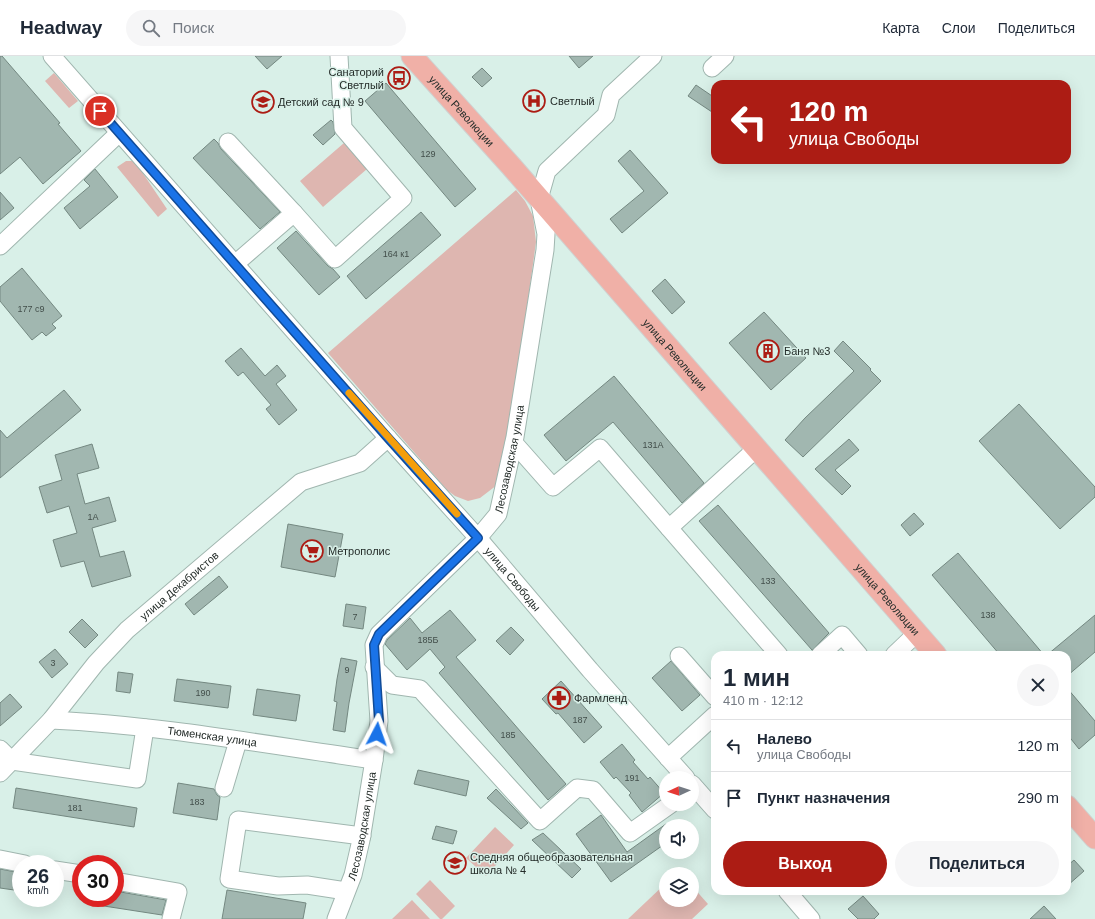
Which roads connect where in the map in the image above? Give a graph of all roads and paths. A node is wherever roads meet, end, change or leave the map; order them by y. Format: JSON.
{"nodes":[{"id":1,"x":52,"y":56,"type":"edge"},
{"id":2,"x":339,"y":56,"type":"edge"},
{"id":3,"x":412,"y":56,"type":"edge"},
{"id":4,"x":653,"y":56,"type":"edge"},
{"id":5,"x":725,"y":56,"type":"edge"},
{"id":6,"x":712,"y":68,"type":"dead end"},
{"id":7,"x":119,"y":133,"type":"junction"},
{"id":8,"x":228,"y":142,"type":"dead end"},
{"id":9,"x":539,"y":199,"type":"junction"},
{"id":10,"x":294,"y":213,"type":"junction"},
{"id":11,"x":0,"y":246,"type":"edge"},
{"id":12,"x":234,"y":264,"type":"junction"},
{"id":13,"x":388,"y":438,"type":"junction"},
{"id":14,"x":514,"y":443,"type":"junction"},
{"id":15,"x":756,"y":449,"type":"junction"},
{"id":16,"x":669,"y":528,"type":"junction"},
{"id":17,"x":478,"y":538,"type":"junction"},
{"id":18,"x":917,"y":633,"type":"junction"},
{"id":19,"x":776,"y":651,"type":"edge"},
{"id":20,"x":824,"y":651,"type":"edge"},
{"id":21,"x":856,"y":651,"type":"edge"},
{"id":22,"x":898,"y":651,"type":"edge"},
{"id":23,"x":933,"y":651,"type":"edge"},
{"id":24,"x":679,"y":656,"type":"dead end"},
{"id":25,"x":374,"y":668,"type":"junction"},
{"id":26,"x":711,"y":692,"type":"edge"},
{"id":27,"x":711,"y":719,"type":"edge"},
{"id":28,"x":51,"y":720,"type":"junction"},
{"id":29,"x":145,"y":728,"type":"junction"},
{"id":30,"x":238,"y":741,"type":"junction"},
{"id":31,"x":0,"y":748,"type":"edge"},
{"id":32,"x":668,"y":758,"type":"junction"},
{"id":33,"x":374,"y":760,"type":"junction"},
{"id":34,"x":6,"y":767,"type":"edge"},
{"id":35,"x":680,"y":771,"type":"edge"},
{"id":36,"x":224,"y":788,"type":"dead end"},
{"id":37,"x":699,"y":793,"type":"edge"},
{"id":38,"x":711,"y":806,"type":"edge"},
{"id":39,"x":661,"y":811,"type":"edge"},
{"id":40,"x":1071,"y":811,"type":"edge"},
{"id":41,"x":362,"y":836,"type":"junction"},
{"id":42,"x":1095,"y":838,"type":"edge"},
{"id":43,"x":0,"y":859,"type":"edge"},
{"id":44,"x":12,"y":861,"type":"edge"},
{"id":45,"x":124,"y":883,"type":"edge"},
{"id":46,"x":346,"y":891,"type":"junction"},
{"id":47,"x":790,"y":895,"type":"edge"},
{"id":48,"x":171,"y":919,"type":"edge"},
{"id":49,"x":336,"y":919,"type":"edge"},
{"id":50,"x":811,"y":919,"type":"edge"}],
"edges":[{"from":1,"to":7,"type":"street","name":"улица Свободы"},
{"from":2,"to":10,"type":"street"},
{"from":3,"to":9,"type":"main road","name":"улица Революции"},
{"from":4,"to":9,"type":"street","name":"Лесозаводская улица"},
{"from":5,"to":6,"type":"street"},
{"from":7,"to":11,"type":"street"},
{"from":7,"to":12,"type":"street","name":"улица Свободы"},
{"from":8,"to":10,"type":"street"},
{"from":9,"to":14,"type":"street","name":"Лесозаводская улица"},
{"from":9,"to":15,"type":"main road","name":"улица Революции"},
{"from":10,"to":12,"type":"street"},
{"from":12,"to":13,"type":"street","name":"улица Свободы"},
{"from":13,"to":17,"type":"street","name":"улица Свободы"},
{"from":13,"to":28,"type":"street","name":"улица Декабристов"},
{"from":14,"to":16,"type":"street"},
{"from":14,"to":17,"type":"street","name":"Лесозаводская улица"},
{"from":15,"to":16,"type":"street"},
{"from":15,"to":18,"type":"main road","name":"улица Революции"},
{"from":16,"to":19,"type":"street"},
{"from":17,"to":25,"type":"street","name":"Лесозаводская улица"},
{"from":17,"to":32,"type":"street","name":"улица Свободы"},
{"from":18,"to":22,"type":"street"},
{"from":18,"to":23,"type":"main road","name":"улица Революции"},
{"from":20,"to":21,"type":"street"},
{"from":24,"to":26,"type":"street"},
{"from":25,"to":33,"type":"street","name":"Лесозаводская улица"},
{"from":25,"to":39,"type":"street"},
{"from":27,"to":32,"type":"street"},
{"from":28,"to":29,"type":"street","name":"Тюменская улица"},
{"from":28,"to":34,"type":"street","name":"улица Декабристов"},
{"from":29,"to":30,"type":"street","name":"Тюменская улица"},
{"from":29,"to":34,"type":"street"},
{"from":30,"to":33,"type":"street","name":"Тюменская улица"},
{"from":30,"to":36,"type":"street"},
{"from":31,"to":34,"type":"street"},
{"from":32,"to":35,"type":"street","name":"улица Свободы"},
{"from":33,"to":41,"type":"street","name":"Лесозаводская улица"},
{"from":37,"to":38,"type":"street","name":"улица Свободы"},
{"from":40,"to":42,"type":"main road"},
{"from":41,"to":46,"type":"street","name":"Лесозаводская улица"},
{"from":41,"to":46,"type":"street"},
{"from":43,"to":44,"type":"street"},
{"from":45,"to":48,"type":"street"},
{"from":46,"to":49,"type":"street","name":"Лесозаводская улица"},
{"from":47,"to":50,"type":"street"}]}
